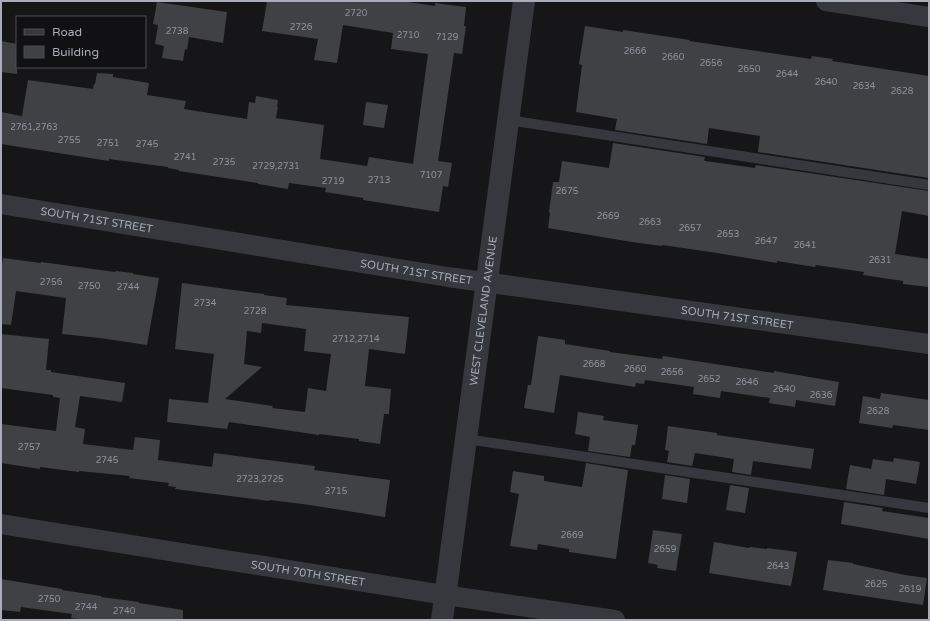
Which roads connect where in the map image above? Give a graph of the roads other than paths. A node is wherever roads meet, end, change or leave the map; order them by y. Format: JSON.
{"nodes":[{"id":1,"x":524,"y":1,"type":"edge"},
{"id":2,"x":826,"y":1,"type":"edge"},
{"id":3,"x":929,"y":17,"type":"edge"},
{"id":4,"x":508,"y":120,"type":"junction"},
{"id":5,"x":929,"y":185,"type":"edge"},
{"id":6,"x":1,"y":204,"type":"edge"},
{"id":7,"x":486,"y":282,"type":"junction"},
{"id":8,"x":929,"y":344,"type":"edge"},
{"id":9,"x":466,"y":439,"type":"junction"},
{"id":10,"x":929,"y":508,"type":"edge"},
{"id":11,"x":1,"y":524,"type":"edge"},
{"id":12,"x":445,"y":595,"type":"junction"},
{"id":13,"x":442,"y":620,"type":"edge"},
{"id":14,"x":615,"y":620,"type":"edge"}],
"edges":[{"from":1,"to":4,"type":"street","name":"WEST CLEVELAND AVENUE"},
{"from":2,"to":3,"type":"street"},
{"from":4,"to":5,"type":"lane"},
{"from":4,"to":7,"type":"street","name":"WEST CLEVELAND AVENUE"},
{"from":6,"to":7,"type":"street","name":"SOUTH 71ST STREET"},
{"from":7,"to":8,"type":"street","name":"SOUTH 71ST STREET"},
{"from":7,"to":9,"type":"street","name":"WEST CLEVELAND AVENUE"},
{"from":9,"to":10,"type":"lane"},
{"from":9,"to":12,"type":"street","name":"WEST CLEVELAND AVENUE"},
{"from":11,"to":12,"type":"street","name":"SOUTH 70TH STREET"},
{"from":12,"to":13,"type":"street","name":"WEST CLEVELAND AVENUE"},
{"from":12,"to":14,"type":"street","name":"SOUTH 70TH STREET"}]}
